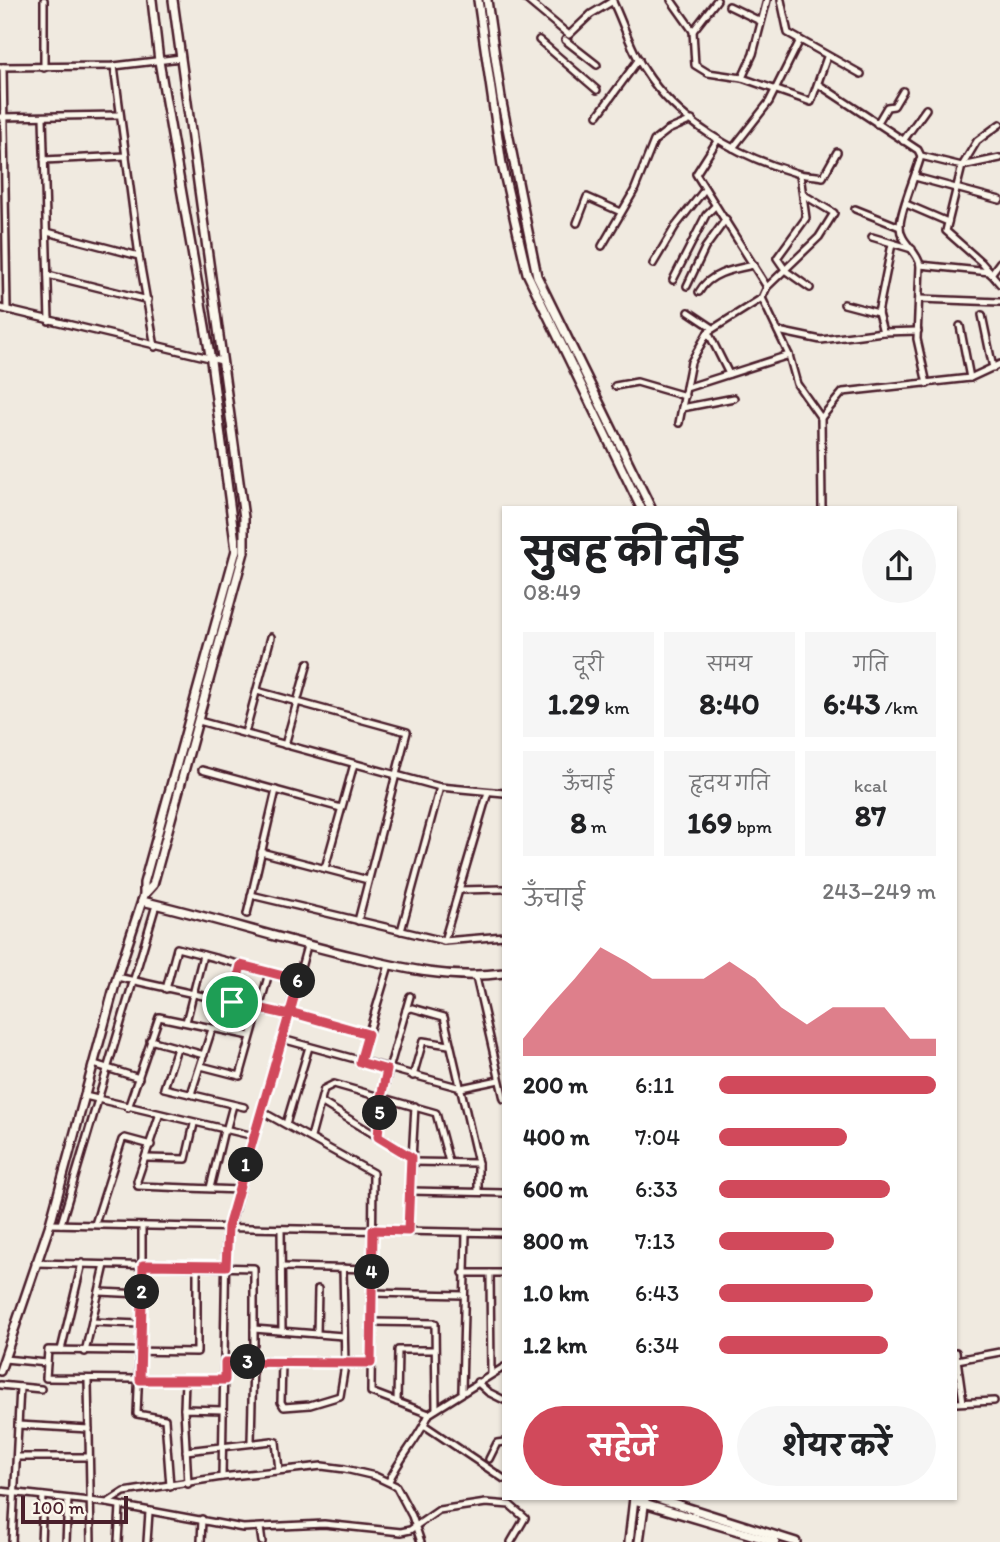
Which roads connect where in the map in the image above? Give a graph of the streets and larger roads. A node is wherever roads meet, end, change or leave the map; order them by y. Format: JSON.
{"nodes":[{"id":1,"x":44,"y":0,"type":"edge"},
{"id":2,"x":152,"y":0,"type":"edge"},
{"id":3,"x":173,"y":0,"type":"edge"},
{"id":4,"x":478,"y":0,"type":"edge"},
{"id":5,"x":487,"y":0,"type":"edge"},
{"id":6,"x":527,"y":0,"type":"edge"},
{"id":7,"x":671,"y":0,"type":"edge"},
{"id":8,"x":717,"y":0,"type":"edge"},
{"id":9,"x":767,"y":0,"type":"edge"},
{"id":10,"x":781,"y":0,"type":"edge"},
{"id":11,"x":613,"y":1,"type":"edge"},
{"id":12,"x":729,"y":6,"type":"dead end"},
{"id":13,"x":760,"y":21,"type":"junction"},
{"id":14,"x":693,"y":31,"type":"junction"},
{"id":15,"x":567,"y":38,"type":"junction"},
{"id":16,"x":539,"y":40,"type":"dead end"},
{"id":17,"x":800,"y":40,"type":"junction"},
{"id":18,"x":553,"y":52,"type":"junction"},
{"id":19,"x":827,"y":57,"type":"junction"},
{"id":20,"x":181,"y":58,"type":"junction"},
{"id":21,"x":639,"y":59,"type":"junction"},
{"id":22,"x":159,"y":61,"type":"junction"},
{"id":23,"x":597,"y":65,"type":"dead end"},
{"id":24,"x":114,"y":66,"type":"junction"},
{"id":25,"x":1,"y":67,"type":"edge"},
{"id":26,"x":44,"y":68,"type":"junction"},
{"id":27,"x":861,"y":74,"type":"dead end"},
{"id":28,"x":742,"y":78,"type":"junction"},
{"id":29,"x":818,"y":84,"type":"junction"},
{"id":30,"x":775,"y":88,"type":"junction"},
{"id":31,"x":597,"y":90,"type":"dead end"},
{"id":32,"x":903,"y":91,"type":"dead end"},
{"id":33,"x":926,"y":109,"type":"dead end"},
{"id":34,"x":598,"y":115,"type":"dead end"},
{"id":35,"x":119,"y":116,"type":"junction"},
{"id":36,"x":2,"y":117,"type":"edge"},
{"id":37,"x":43,"y":117,"type":"junction"},
{"id":38,"x":692,"y":120,"type":"junction"},
{"id":39,"x":877,"y":124,"type":"junction"},
{"id":40,"x":1000,"y":124,"type":"edge"},
{"id":41,"x":716,"y":141,"type":"junction"},
{"id":42,"x":903,"y":141,"type":"junction"},
{"id":43,"x":733,"y":148,"type":"junction"},
{"id":44,"x":837,"y":152,"type":"dead end"},
{"id":45,"x":126,"y":156,"type":"junction"},
{"id":46,"x":921,"y":156,"type":"junction"},
{"id":47,"x":1000,"y":158,"type":"edge"},
{"id":48,"x":44,"y":160,"type":"junction"},
{"id":49,"x":962,"y":166,"type":"junction"},
{"id":50,"x":800,"y":174,"type":"junction"},
{"id":51,"x":915,"y":177,"type":"junction"},
{"id":52,"x":958,"y":188,"type":"junction"},
{"id":53,"x":705,"y":189,"type":"junction"},
{"id":54,"x":804,"y":195,"type":"junction"},
{"id":55,"x":1000,"y":200,"type":"edge"},
{"id":56,"x":906,"y":205,"type":"junction"},
{"id":57,"x":715,"y":206,"type":"junction"},
{"id":58,"x":855,"y":209,"type":"dead end"},
{"id":59,"x":621,"y":212,"type":"junction"},
{"id":60,"x":726,"y":219,"type":"junction"},
{"id":61,"x":948,"y":222,"type":"junction"},
{"id":62,"x":577,"y":223,"type":"dead end"},
{"id":63,"x":900,"y":227,"type":"junction"},
{"id":64,"x":47,"y":232,"type":"junction"},
{"id":65,"x":872,"y":237,"type":"dead end"},
{"id":66,"x":892,"y":244,"type":"junction"},
{"id":67,"x":602,"y":246,"type":"dead end"},
{"id":68,"x":913,"y":249,"type":"junction"},
{"id":69,"x":139,"y":256,"type":"junction"},
{"id":70,"x":0,"y":259,"type":"edge"},
{"id":71,"x":9,"y":262,"type":"junction"},
{"id":72,"x":1000,"y":262,"type":"edge"},
{"id":73,"x":653,"y":264,"type":"dead end"},
{"id":74,"x":754,"y":265,"type":"junction"},
{"id":75,"x":920,"y":265,"type":"junction"},
{"id":76,"x":786,"y":271,"type":"junction"},
{"id":77,"x":990,"y":273,"type":"junction"},
{"id":78,"x":48,"y":275,"type":"junction"},
{"id":79,"x":673,"y":280,"type":"dead end"},
{"id":80,"x":1000,"y":284,"type":"edge"},
{"id":81,"x":687,"y":286,"type":"dead end"},
{"id":82,"x":767,"y":287,"type":"junction"},
{"id":83,"x":810,"y":288,"type":"dead end"},
{"id":84,"x":699,"y":292,"type":"dead end"},
{"id":85,"x":762,"y":298,"type":"junction"},
{"id":86,"x":920,"y":299,"type":"junction"},
{"id":87,"x":148,"y":300,"type":"junction"},
{"id":88,"x":1000,"y":302,"type":"edge"},
{"id":89,"x":844,"y":304,"type":"dead end"},
{"id":90,"x":0,"y":308,"type":"edge"},
{"id":91,"x":7,"y":310,"type":"junction"},
{"id":92,"x":689,"y":312,"type":"dead end"},
{"id":93,"x":878,"y":313,"type":"junction"},
{"id":94,"x":982,"y":315,"type":"dead end"},
{"id":95,"x":49,"y":321,"type":"junction"},
{"id":96,"x":960,"y":326,"type":"dead end"},
{"id":97,"x":710,"y":330,"type":"junction"},
{"id":98,"x":778,"y":331,"type":"junction"},
{"id":99,"x":918,"y":331,"type":"junction"},
{"id":100,"x":883,"y":332,"type":"junction"},
{"id":101,"x":155,"y":347,"type":"junction"},
{"id":102,"x":789,"y":355,"type":"junction"},
{"id":103,"x":211,"y":361,"type":"junction"},
{"id":104,"x":222,"y":361,"type":"junction"},
{"id":105,"x":1000,"y":364,"type":"edge"},
{"id":106,"x":993,"y":368,"type":"junction"},
{"id":107,"x":729,"y":374,"type":"junction"},
{"id":108,"x":970,"y":378,"type":"junction"},
{"id":109,"x":927,"y":384,"type":"junction"},
{"id":110,"x":615,"y":386,"type":"dead end"},
{"id":111,"x":686,"y":388,"type":"junction"},
{"id":112,"x":685,"y":396,"type":"junction"},
{"id":113,"x":734,"y":398,"type":"dead end"},
{"id":114,"x":682,"y":408,"type":"junction"},
{"id":115,"x":821,"y":418,"type":"junction"},
{"id":116,"x":679,"y":424,"type":"dead end"},
{"id":117,"x":640,"y":506,"type":"edge"},
{"id":118,"x":650,"y":506,"type":"edge"},
{"id":119,"x":822,"y":506,"type":"edge"},
{"id":120,"x":271,"y":636,"type":"dead end"},
{"id":121,"x":308,"y":663,"type":"dead end"},
{"id":122,"x":257,"y":691,"type":"junction"},
{"id":123,"x":297,"y":702,"type":"junction"},
{"id":124,"x":199,"y":721,"type":"junction"},
{"id":125,"x":246,"y":733,"type":"junction"},
{"id":126,"x":285,"y":744,"type":"junction"},
{"id":127,"x":354,"y":764,"type":"junction"},
{"id":128,"x":202,"y":770,"type":"dead end"},
{"id":129,"x":397,"y":776,"type":"junction"},
{"id":130,"x":440,"y":787,"type":"junction"},
{"id":131,"x":276,"y":790,"type":"junction"},
{"id":132,"x":488,"y":792,"type":"junction"},
{"id":133,"x":502,"y":793,"type":"edge"},
{"id":134,"x":341,"y":808,"type":"junction"},
{"id":135,"x":261,"y":852,"type":"junction"},
{"id":136,"x":325,"y":868,"type":"junction"},
{"id":137,"x":369,"y":880,"type":"junction"},
{"id":138,"x":502,"y":889,"type":"edge"},
{"id":139,"x":459,"y":890,"type":"junction"},
{"id":140,"x":251,"y":895,"type":"junction"},
{"id":141,"x":143,"y":898,"type":"junction"},
{"id":142,"x":156,"y":905,"type":"junction"},
{"id":143,"x":247,"y":914,"type":"dead end"},
{"id":144,"x":358,"y":921,"type":"junction"},
{"id":145,"x":401,"y":931,"type":"junction"},
{"id":146,"x":502,"y":936,"type":"edge"},
{"id":147,"x":444,"y":941,"type":"junction"},
{"id":148,"x":307,"y":946,"type":"junction"},
{"id":149,"x":203,"y":955,"type":"junction"},
{"id":150,"x":241,"y":965,"type":"junction"},
{"id":151,"x":389,"y":965,"type":"junction"},
{"id":152,"x":269,"y":973,"type":"junction"},
{"id":153,"x":502,"y":973,"type":"edge"},
{"id":154,"x":117,"y":976,"type":"junction"},
{"id":155,"x":476,"y":977,"type":"junction"},
{"id":156,"x":133,"y":980,"type":"junction"},
{"id":157,"x":299,"y":980,"type":"junction"},
{"id":158,"x":166,"y":989,"type":"junction"},
{"id":159,"x":193,"y":994,"type":"junction"},
{"id":160,"x":410,"y":996,"type":"dead end"},
{"id":161,"x":232,"y":1002,"type":"junction"},
{"id":162,"x":260,"y":1007,"type":"junction"},
{"id":163,"x":406,"y":1010,"type":"junction"},
{"id":164,"x":289,"y":1014,"type":"junction"},
{"id":165,"x":186,"y":1022,"type":"junction"},
{"id":166,"x":212,"y":1028,"type":"junction"},
{"id":167,"x":368,"y":1034,"type":"junction"},
{"id":168,"x":250,"y":1036,"type":"junction"},
{"id":169,"x":282,"y":1039,"type":"junction"},
{"id":170,"x":150,"y":1040,"type":"junction"},
{"id":171,"x":449,"y":1045,"type":"junction"},
{"id":172,"x":309,"y":1047,"type":"junction"},
{"id":173,"x":177,"y":1048,"type":"junction"},
{"id":174,"x":204,"y":1055,"type":"junction"},
{"id":175,"x":360,"y":1062,"type":"junction"},
{"id":176,"x":94,"y":1064,"type":"junction"},
{"id":177,"x":201,"y":1066,"type":"junction"},
{"id":178,"x":108,"y":1068,"type":"junction"},
{"id":179,"x":387,"y":1070,"type":"junction"},
{"id":180,"x":413,"y":1076,"type":"junction"},
{"id":181,"x":139,"y":1078,"type":"junction"},
{"id":182,"x":499,"y":1080,"type":"junction"},
{"id":183,"x":461,"y":1088,"type":"junction"},
{"id":184,"x":502,"y":1091,"type":"edge"},
{"id":185,"x":191,"y":1094,"type":"junction"},
{"id":186,"x":85,"y":1096,"type":"junction"},
{"id":187,"x":381,"y":1097,"type":"junction"},
{"id":188,"x":98,"y":1100,"type":"junction"},
{"id":189,"x":321,"y":1102,"type":"junction"},
{"id":190,"x":233,"y":1105,"type":"junction"},
{"id":191,"x":415,"y":1106,"type":"junction"},
{"id":192,"x":244,"y":1107,"type":"dead end"},
{"id":193,"x":128,"y":1108,"type":"junction"},
{"id":194,"x":261,"y":1111,"type":"junction"},
{"id":195,"x":159,"y":1116,"type":"junction"},
{"id":196,"x":194,"y":1124,"type":"junction"},
{"id":197,"x":286,"y":1124,"type":"junction"},
{"id":198,"x":225,"y":1130,"type":"junction"},
{"id":199,"x":254,"y":1136,"type":"junction"},
{"id":200,"x":311,"y":1137,"type":"junction"},
{"id":201,"x":378,"y":1137,"type":"junction"},
{"id":202,"x":151,"y":1145,"type":"junction"},
{"id":203,"x":147,"y":1158,"type":"junction"},
{"id":204,"x":411,"y":1159,"type":"junction"},
{"id":205,"x":449,"y":1162,"type":"junction"},
{"id":206,"x":478,"y":1163,"type":"junction"},
{"id":207,"x":210,"y":1188,"type":"junction"},
{"id":208,"x":239,"y":1191,"type":"junction"},
{"id":209,"x":410,"y":1191,"type":"junction"},
{"id":210,"x":478,"y":1191,"type":"junction"},
{"id":211,"x":502,"y":1193,"type":"edge"},
{"id":212,"x":50,"y":1224,"type":"junction"},
{"id":213,"x":61,"y":1224,"type":"junction"},
{"id":214,"x":95,"y":1224,"type":"junction"},
{"id":215,"x":142,"y":1226,"type":"junction"},
{"id":216,"x":228,"y":1227,"type":"junction"},
{"id":217,"x":281,"y":1229,"type":"junction"},
{"id":218,"x":373,"y":1230,"type":"junction"},
{"id":219,"x":408,"y":1231,"type":"junction"},
{"id":220,"x":466,"y":1233,"type":"junction"},
{"id":221,"x":502,"y":1233,"type":"edge"},
{"id":222,"x":35,"y":1263,"type":"junction"},
{"id":223,"x":82,"y":1263,"type":"junction"},
{"id":224,"x":105,"y":1265,"type":"junction"},
{"id":225,"x":143,"y":1265,"type":"junction"},
{"id":226,"x":197,"y":1266,"type":"junction"},
{"id":227,"x":226,"y":1266,"type":"junction"},
{"id":228,"x":282,"y":1267,"type":"junction"},
{"id":229,"x":343,"y":1268,"type":"junction"},
{"id":230,"x":372,"y":1269,"type":"junction"},
{"id":231,"x":463,"y":1273,"type":"junction"},
{"id":232,"x":490,"y":1273,"type":"junction"},
{"id":233,"x":502,"y":1273,"type":"edge"},
{"id":234,"x":318,"y":1289,"type":"dead end"},
{"id":235,"x":100,"y":1292,"type":"junction"},
{"id":236,"x":373,"y":1293,"type":"junction"},
{"id":237,"x":142,"y":1294,"type":"junction"},
{"id":238,"x":463,"y":1295,"type":"junction"},
{"id":239,"x":92,"y":1322,"type":"junction"},
{"id":240,"x":372,"y":1322,"type":"junction"},
{"id":241,"x":139,"y":1324,"type":"junction"},
{"id":242,"x":254,"y":1329,"type":"junction"},
{"id":243,"x":282,"y":1331,"type":"junction"},
{"id":244,"x":317,"y":1334,"type":"junction"},
{"id":245,"x":343,"y":1336,"type":"junction"},
{"id":246,"x":254,"y":1344,"type":"dead end"},
{"id":247,"x":61,"y":1350,"type":"junction"},
{"id":248,"x":434,"y":1350,"type":"junction"},
{"id":249,"x":85,"y":1352,"type":"junction"},
{"id":250,"x":1000,"y":1352,"type":"edge"},
{"id":251,"x":138,"y":1353,"type":"junction"},
{"id":252,"x":4,"y":1359,"type":"junction"},
{"id":253,"x":957,"y":1360,"type":"edge"},
{"id":254,"x":225,"y":1362,"type":"junction"},
{"id":255,"x":253,"y":1362,"type":"junction"},
{"id":256,"x":47,"y":1363,"type":"junction"},
{"id":257,"x":282,"y":1363,"type":"junction"},
{"id":258,"x":371,"y":1363,"type":"junction"},
{"id":259,"x":345,"y":1365,"type":"junction"},
{"id":260,"x":502,"y":1368,"type":"edge"},
{"id":261,"x":0,"y":1371,"type":"edge"},
{"id":262,"x":491,"y":1374,"type":"junction"},
{"id":263,"x":140,"y":1380,"type":"junction"},
{"id":264,"x":185,"y":1380,"type":"junction"},
{"id":265,"x":225,"y":1380,"type":"junction"},
{"id":266,"x":88,"y":1381,"type":"junction"},
{"id":267,"x":477,"y":1382,"type":"junction"},
{"id":268,"x":0,"y":1385,"type":"edge"},
{"id":269,"x":20,"y":1387,"type":"junction"},
{"id":270,"x":41,"y":1389,"type":"dead end"},
{"id":271,"x":462,"y":1391,"type":"junction"},
{"id":272,"x":502,"y":1399,"type":"edge"},
{"id":273,"x":993,"y":1401,"type":"dead end"},
{"id":274,"x":397,"y":1402,"type":"junction"},
{"id":275,"x":963,"y":1402,"type":"junction"},
{"id":276,"x":957,"y":1403,"type":"edge"},
{"id":277,"x":184,"y":1409,"type":"junction"},
{"id":278,"x":436,"y":1409,"type":"junction"},
{"id":279,"x":223,"y":1410,"type":"junction"},
{"id":280,"x":429,"y":1414,"type":"junction"},
{"id":281,"x":18,"y":1425,"type":"junction"},
{"id":282,"x":424,"y":1425,"type":"junction"},
{"id":283,"x":89,"y":1429,"type":"junction"},
{"id":284,"x":251,"y":1441,"type":"junction"},
{"id":285,"x":502,"y":1442,"type":"edge"},
{"id":286,"x":221,"y":1446,"type":"junction"},
{"id":287,"x":186,"y":1451,"type":"junction"},
{"id":288,"x":17,"y":1457,"type":"junction"},
{"id":289,"x":89,"y":1457,"type":"junction"},
{"id":290,"x":489,"y":1459,"type":"dead end"},
{"id":291,"x":279,"y":1470,"type":"junction"},
{"id":292,"x":222,"y":1477,"type":"junction"},
{"id":293,"x":502,"y":1478,"type":"edge"},
{"id":294,"x":389,"y":1481,"type":"junction"},
{"id":295,"x":188,"y":1484,"type":"junction"},
{"id":296,"x":170,"y":1486,"type":"junction"},
{"id":297,"x":0,"y":1491,"type":"edge"},
{"id":298,"x":15,"y":1493,"type":"junction"},
{"id":299,"x":43,"y":1496,"type":"junction"},
{"id":300,"x":68,"y":1499,"type":"junction"},
{"id":301,"x":634,"y":1500,"type":"edge"},
{"id":302,"x":644,"y":1500,"type":"edge"},
{"id":303,"x":663,"y":1500,"type":"edge"},
{"id":304,"x":92,"y":1501,"type":"junction"},
{"id":305,"x":107,"y":1503,"type":"junction"},
{"id":306,"x":120,"y":1506,"type":"junction"},
{"id":307,"x":149,"y":1512,"type":"junction"},
{"id":308,"x":202,"y":1519,"type":"junction"},
{"id":309,"x":415,"y":1526,"type":"junction"},
{"id":310,"x":260,"y":1528,"type":"junction"},
{"id":311,"x":12,"y":1542,"type":"edge"},
{"id":312,"x":41,"y":1542,"type":"edge"},
{"id":313,"x":66,"y":1542,"type":"edge"},
{"id":314,"x":91,"y":1542,"type":"edge"},
{"id":315,"x":118,"y":1542,"type":"edge"},
{"id":316,"x":147,"y":1542,"type":"edge"},
{"id":317,"x":201,"y":1542,"type":"edge"},
{"id":318,"x":262,"y":1542,"type":"edge"},
{"id":319,"x":421,"y":1542,"type":"edge"},
{"id":320,"x":511,"y":1542,"type":"edge"},
{"id":321,"x":629,"y":1542,"type":"edge"},
{"id":322,"x":639,"y":1542,"type":"edge"},
{"id":323,"x":775,"y":1542,"type":"edge"},
{"id":324,"x":796,"y":1542,"type":"edge"}],
"edges":[{"from":1,"to":26,"type":"street"},
{"from":2,"to":22,"type":"street"},
{"from":3,"to":20,"type":"street"},
{"from":4,"to":117,"type":"street"},
{"from":5,"to":118,"type":"street"},
{"from":6,"to":15,"type":"street"},
{"from":7,"to":14,"type":"street"},
{"from":8,"to":14,"type":"street"},
{"from":9,"to":13,"type":"street"},
{"from":10,"to":17,"type":"street"},
{"from":11,"to":15,"type":"street"},
{"from":11,"to":21,"type":"street"},
{"from":12,"to":13,"type":"street"},
{"from":13,"to":28,"type":"street"},
{"from":14,"to":28,"type":"street"},
{"from":15,"to":18,"type":"street"},
{"from":15,"to":23,"type":"street"},
{"from":16,"to":18,"type":"street"},
{"from":17,"to":19,"type":"street"},
{"from":17,"to":30,"type":"street"},
{"from":18,"to":31,"type":"street"},
{"from":19,"to":27,"type":"street"},
{"from":19,"to":29,"type":"street"},
{"from":20,"to":22,"type":"street"},
{"from":20,"to":104,"type":"street"},
{"from":21,"to":34,"type":"street"},
{"from":21,"to":38,"type":"street"},
{"from":22,"to":24,"type":"street"},
{"from":22,"to":103,"type":"street"},
{"from":24,"to":26,"type":"street"},
{"from":24,"to":35,"type":"street"},
{"from":25,"to":26,"type":"street"},
{"from":25,"to":36,"type":"street"},
{"from":28,"to":30,"type":"street"},
{"from":29,"to":30,"type":"street"},
{"from":29,"to":39,"type":"street"},
{"from":30,"to":43,"type":"street"},
{"from":32,"to":39,"type":"street"},
{"from":33,"to":42,"type":"street"},
{"from":35,"to":37,"type":"street"},
{"from":35,"to":45,"type":"street"},
{"from":36,"to":37,"type":"street"},
{"from":36,"to":71,"type":"street"},
{"from":37,"to":48,"type":"street"},
{"from":38,"to":41,"type":"street"},
{"from":38,"to":59,"type":"street"},
{"from":39,"to":42,"type":"street"},
{"from":40,"to":49,"type":"street"},
{"from":41,"to":43,"type":"street"},
{"from":41,"to":53,"type":"street"},
{"from":42,"to":46,"type":"street"},
{"from":43,"to":50,"type":"street"},
{"from":44,"to":50,"type":"street"},
{"from":45,"to":48,"type":"street"},
{"from":45,"to":69,"type":"street"},
{"from":46,"to":49,"type":"street"},
{"from":46,"to":51,"type":"street"},
{"from":47,"to":49,"type":"street"},
{"from":48,"to":64,"type":"street"},
{"from":49,"to":52,"type":"street"},
{"from":50,"to":54,"type":"street"},
{"from":51,"to":52,"type":"street"},
{"from":51,"to":56,"type":"street"},
{"from":52,"to":55,"type":"street"},
{"from":52,"to":61,"type":"street"},
{"from":53,"to":57,"type":"street"},
{"from":53,"to":73,"type":"street"},
{"from":54,"to":76,"type":"street"},
{"from":54,"to":76,"type":"street"},
{"from":56,"to":61,"type":"street"},
{"from":56,"to":63,"type":"street"},
{"from":57,"to":60,"type":"street"},
{"from":57,"to":79,"type":"street"},
{"from":58,"to":63,"type":"street"},
{"from":59,"to":62,"type":"street"},
{"from":59,"to":67,"type":"street"},
{"from":60,"to":74,"type":"street"},
{"from":60,"to":81,"type":"street"},
{"from":61,"to":77,"type":"street"},
{"from":63,"to":68,"type":"street"},
{"from":64,"to":69,"type":"street"},
{"from":64,"to":78,"type":"street"},
{"from":65,"to":66,"type":"street"},
{"from":66,"to":68,"type":"street"},
{"from":66,"to":93,"type":"street"},
{"from":68,"to":75,"type":"street"},
{"from":69,"to":87,"type":"street"},
{"from":70,"to":71,"type":"street"},
{"from":71,"to":91,"type":"street"},
{"from":72,"to":77,"type":"street"},
{"from":74,"to":82,"type":"street"},
{"from":74,"to":84,"type":"street"},
{"from":75,"to":77,"type":"street"},
{"from":75,"to":86,"type":"street"},
{"from":76,"to":82,"type":"street"},
{"from":76,"to":83,"type":"street"},
{"from":77,"to":80,"type":"street"},
{"from":78,"to":87,"type":"street"},
{"from":78,"to":95,"type":"street"},
{"from":82,"to":85,"type":"street"},
{"from":85,"to":97,"type":"street"},
{"from":85,"to":98,"type":"street"},
{"from":86,"to":88,"type":"street"},
{"from":86,"to":99,"type":"street"},
{"from":87,"to":101,"type":"street"},
{"from":89,"to":93,"type":"street"},
{"from":90,"to":91,"type":"street"},
{"from":91,"to":95,"type":"street"},
{"from":92,"to":97,"type":"street"},
{"from":93,"to":100,"type":"street"},
{"from":94,"to":106,"type":"street"},
{"from":95,"to":101,"type":"street"},
{"from":96,"to":108,"type":"street"},
{"from":97,"to":107,"type":"street"},
{"from":97,"to":111,"type":"street"},
{"from":98,"to":100,"type":"street"},
{"from":98,"to":102,"type":"street"},
{"from":99,"to":100,"type":"street"},
{"from":99,"to":109,"type":"street"},
{"from":101,"to":103,"type":"street"},
{"from":102,"to":107,"type":"street"},
{"from":102,"to":115,"type":"street"},
{"from":103,"to":104,"type":"street"},
{"from":103,"to":141,"type":"street"},
{"from":104,"to":124,"type":"street"},
{"from":105,"to":106,"type":"street"},
{"from":106,"to":108,"type":"street"},
{"from":107,"to":111,"type":"street"},
{"from":108,"to":109,"type":"street"},
{"from":109,"to":115,"type":"street"},
{"from":110,"to":112,"type":"street"},
{"from":111,"to":112,"type":"street"},
{"from":112,"to":114,"type":"street"},
{"from":113,"to":114,"type":"street"},
{"from":114,"to":116,"type":"street"},
{"from":115,"to":119,"type":"street"},
{"from":120,"to":122,"type":"street"},
{"from":121,"to":123,"type":"street"},
{"from":122,"to":123,"type":"street"},
{"from":122,"to":125,"type":"street"},
{"from":123,"to":126,"type":"street"},
{"from":123,"to":129,"type":"street"},
{"from":124,"to":125,"type":"street"},
{"from":124,"to":141,"type":"street"},
{"from":125,"to":126,"type":"street"},
{"from":126,"to":127,"type":"street"},
{"from":127,"to":129,"type":"street"},
{"from":127,"to":134,"type":"street"},
{"from":128,"to":131,"type":"street"},
{"from":129,"to":130,"type":"street"},
{"from":129,"to":137,"type":"street"},
{"from":130,"to":132,"type":"street"},
{"from":130,"to":145,"type":"street"},
{"from":131,"to":134,"type":"street"},
{"from":131,"to":135,"type":"street"},
{"from":132,"to":133,"type":"street"},
{"from":132,"to":139,"type":"street"},
{"from":134,"to":136,"type":"street"},
{"from":135,"to":136,"type":"street"},
{"from":135,"to":140,"type":"street"},
{"from":136,"to":137,"type":"street"},
{"from":137,"to":144,"type":"street"},
{"from":138,"to":139,"type":"street"},
{"from":139,"to":147,"type":"street"},
{"from":140,"to":143,"type":"street"},
{"from":140,"to":144,"type":"street"},
{"from":141,"to":142,"type":"street"},
{"from":141,"to":154,"type":"street"},
{"from":142,"to":148,"type":"street"},
{"from":142,"to":156,"type":"street"},
{"from":144,"to":145,"type":"street"},
{"from":145,"to":147,"type":"street"},
{"from":146,"to":147,"type":"street"},
{"from":148,"to":151,"type":"street"},
{"from":148,"to":157,"type":"street"},
{"from":149,"to":150,"type":"street"},
{"from":149,"to":158,"type":"street"},
{"from":149,"to":159,"type":"street"},
{"from":150,"to":152,"type":"street"},
{"from":150,"to":161,"type":"street"},
{"from":151,"to":155,"type":"street"},
{"from":151,"to":167,"type":"street"},
{"from":152,"to":157,"type":"street"},
{"from":152,"to":162,"type":"street"},
{"from":153,"to":155,"type":"street"},
{"from":154,"to":156,"type":"street"},
{"from":154,"to":176,"type":"street"},
{"from":155,"to":182,"type":"street"},
{"from":156,"to":158,"type":"street"},
{"from":156,"to":178,"type":"street"},
{"from":157,"to":164,"type":"street"},
{"from":158,"to":159,"type":"street"},
{"from":159,"to":161,"type":"street"},
{"from":159,"to":165,"type":"street"},
{"from":160,"to":163,"type":"street"},
{"from":161,"to":162,"type":"street"},
{"from":162,"to":164,"type":"street"},
{"from":162,"to":168,"type":"street"},
{"from":163,"to":171,"type":"street"},
{"from":163,"to":179,"type":"street"},
{"from":164,"to":167,"type":"street"},
{"from":164,"to":169,"type":"street"},
{"from":165,"to":166,"type":"street"},
{"from":165,"to":170,"type":"street"},
{"from":166,"to":168,"type":"street"},
{"from":166,"to":174,"type":"street"},
{"from":167,"to":175,"type":"street"},
{"from":168,"to":177,"type":"street"},
{"from":169,"to":172,"type":"street"},
{"from":169,"to":194,"type":"street"},
{"from":170,"to":173,"type":"street"},
{"from":170,"to":181,"type":"street"},
{"from":171,"to":180,"type":"street"},
{"from":171,"to":183,"type":"street"},
{"from":172,"to":175,"type":"street"},
{"from":172,"to":197,"type":"street"},
{"from":173,"to":174,"type":"street"},
{"from":173,"to":185,"type":"street"},
{"from":174,"to":177,"type":"street"},
{"from":175,"to":179,"type":"street"},
{"from":176,"to":178,"type":"street"},
{"from":176,"to":186,"type":"street"},
{"from":177,"to":185,"type":"street"},
{"from":178,"to":181,"type":"street"},
{"from":178,"to":188,"type":"street"},
{"from":179,"to":180,"type":"street"},
{"from":179,"to":187,"type":"street"},
{"from":180,"to":183,"type":"street"},
{"from":181,"to":193,"type":"street"},
{"from":182,"to":183,"type":"street"},
{"from":182,"to":184,"type":"street"},
{"from":183,"to":206,"type":"street"},
{"from":185,"to":190,"type":"street"},
{"from":186,"to":188,"type":"street"},
{"from":186,"to":212,"type":"street"},
{"from":187,"to":189,"type":"street"},
{"from":187,"to":191,"type":"street"},
{"from":187,"to":201,"type":"street"},
{"from":188,"to":193,"type":"street"},
{"from":188,"to":213,"type":"street"},
{"from":189,"to":200,"type":"street"},
{"from":189,"to":201,"type":"street"},
{"from":190,"to":192,"type":"street"},
{"from":190,"to":198,"type":"street"},
{"from":191,"to":204,"type":"street"},
{"from":191,"to":205,"type":"street"},
{"from":193,"to":195,"type":"street"},
{"from":194,"to":197,"type":"street"},
{"from":194,"to":199,"type":"street"},
{"from":195,"to":196,"type":"street"},
{"from":195,"to":202,"type":"street"},
{"from":196,"to":198,"type":"street"},
{"from":196,"to":203,"type":"street"},
{"from":197,"to":200,"type":"street"},
{"from":198,"to":199,"type":"street"},
{"from":198,"to":207,"type":"street"},
{"from":199,"to":208,"type":"street"},
{"from":200,"to":218,"type":"street"},
{"from":201,"to":204,"type":"street"},
{"from":202,"to":203,"type":"street"},
{"from":202,"to":214,"type":"street"},
{"from":203,"to":207,"type":"street"},
{"from":204,"to":205,"type":"street"},
{"from":204,"to":209,"type":"street"},
{"from":205,"to":206,"type":"street"},
{"from":206,"to":210,"type":"street"},
{"from":207,"to":208,"type":"street"},
{"from":208,"to":216,"type":"street"},
{"from":209,"to":210,"type":"street"},
{"from":209,"to":219,"type":"street"},
{"from":210,"to":211,"type":"street"},
{"from":212,"to":213,"type":"street"},
{"from":212,"to":222,"type":"street"},
{"from":213,"to":214,"type":"street"},
{"from":214,"to":215,"type":"street"},
{"from":215,"to":216,"type":"street"},
{"from":215,"to":225,"type":"street"},
{"from":216,"to":217,"type":"street"},
{"from":216,"to":227,"type":"street"},
{"from":217,"to":218,"type":"street"},
{"from":217,"to":228,"type":"street"},
{"from":218,"to":219,"type":"street"},
{"from":218,"to":230,"type":"street"},
{"from":219,"to":220,"type":"street"},
{"from":220,"to":221,"type":"street"},
{"from":220,"to":231,"type":"street"},
{"from":222,"to":223,"type":"street"},
{"from":222,"to":252,"type":"street"},
{"from":223,"to":224,"type":"street"},
{"from":223,"to":247,"type":"street"},
{"from":224,"to":225,"type":"street"},
{"from":224,"to":235,"type":"street"},
{"from":225,"to":226,"type":"street"},
{"from":225,"to":237,"type":"street"},
{"from":226,"to":227,"type":"street"},
{"from":226,"to":251,"type":"street"},
{"from":227,"to":242,"type":"street"},
{"from":227,"to":254,"type":"street"},
{"from":228,"to":229,"type":"street"},
{"from":228,"to":243,"type":"street"},
{"from":229,"to":230,"type":"street"},
{"from":229,"to":245,"type":"street"},
{"from":230,"to":236,"type":"street"},
{"from":231,"to":232,"type":"street"},
{"from":231,"to":238,"type":"street"},
{"from":232,"to":233,"type":"street"},
{"from":232,"to":262,"type":"street"},
{"from":234,"to":244,"type":"street"},
{"from":235,"to":237,"type":"street"},
{"from":235,"to":239,"type":"street"},
{"from":236,"to":238,"type":"street"},
{"from":236,"to":240,"type":"street"},
{"from":237,"to":241,"type":"street"},
{"from":238,"to":271,"type":"street"},
{"from":239,"to":241,"type":"street"},
{"from":239,"to":249,"type":"street"},
{"from":240,"to":248,"type":"street"},
{"from":240,"to":258,"type":"street"},
{"from":241,"to":251,"type":"street"},
{"from":242,"to":243,"type":"street"},
{"from":242,"to":246,"type":"street"},
{"from":243,"to":244,"type":"street"},
{"from":244,"to":245,"type":"street"},
{"from":245,"to":259,"type":"street"},
{"from":247,"to":249,"type":"street"},
{"from":247,"to":256,"type":"street"},
{"from":248,"to":274,"type":"street"},
{"from":248,"to":278,"type":"street"},
{"from":249,"to":251,"type":"street"},
{"from":250,"to":253,"type":"street"},
{"from":251,"to":263,"type":"street"},
{"from":252,"to":256,"type":"street"},
{"from":252,"to":261,"type":"street"},
{"from":253,"to":275,"type":"street"},
{"from":254,"to":255,"type":"street"},
{"from":254,"to":265,"type":"street"},
{"from":255,"to":257,"type":"street"},
{"from":255,"to":284,"type":"street"},
{"from":256,"to":266,"type":"street"},
{"from":257,"to":259,"type":"street"},
{"from":257,"to":259,"type":"street"},
{"from":258,"to":259,"type":"street"},
{"from":258,"to":274,"type":"street"},
{"from":260,"to":262,"type":"street"},
{"from":262,"to":267,"type":"street"},
{"from":263,"to":264,"type":"street"},
{"from":263,"to":266,"type":"street"},
{"from":263,"to":296,"type":"street"},
{"from":264,"to":265,"type":"street"},
{"from":264,"to":277,"type":"street"},
{"from":265,"to":279,"type":"street"},
{"from":266,"to":283,"type":"street"},
{"from":267,"to":271,"type":"street"},
{"from":267,"to":272,"type":"street"},
{"from":268,"to":269,"type":"street"},
{"from":269,"to":270,"type":"street"},
{"from":269,"to":281,"type":"street"},
{"from":271,"to":278,"type":"street"},
{"from":273,"to":275,"type":"street"},
{"from":274,"to":280,"type":"street"},
{"from":275,"to":276,"type":"street"},
{"from":277,"to":279,"type":"street"},
{"from":277,"to":287,"type":"street"},
{"from":278,"to":280,"type":"street"},
{"from":279,"to":286,"type":"street"},
{"from":280,"to":282,"type":"street"},
{"from":281,"to":283,"type":"street"},
{"from":281,"to":288,"type":"street"},
{"from":282,"to":293,"type":"street"},
{"from":282,"to":294,"type":"street"},
{"from":283,"to":289,"type":"street"},
{"from":284,"to":286,"type":"street"},
{"from":284,"to":291,"type":"street"},
{"from":285,"to":290,"type":"street"},
{"from":286,"to":287,"type":"street"},
{"from":286,"to":292,"type":"street"},
{"from":287,"to":295,"type":"street"},
{"from":288,"to":289,"type":"street"},
{"from":288,"to":298,"type":"street"},
{"from":289,"to":304,"type":"street"},
{"from":291,"to":292,"type":"street"},
{"from":291,"to":294,"type":"street"},
{"from":292,"to":295,"type":"street"},
{"from":294,"to":309,"type":"street"},
{"from":295,"to":296,"type":"street"},
{"from":296,"to":305,"type":"street"},
{"from":297,"to":298,"type":"street"},
{"from":298,"to":299,"type":"street"},
{"from":298,"to":311,"type":"street"},
{"from":299,"to":300,"type":"street"},
{"from":299,"to":312,"type":"street"},
{"from":300,"to":304,"type":"street"},
{"from":300,"to":313,"type":"street"},
{"from":301,"to":321,"type":"street"},
{"from":302,"to":322,"type":"street"},
{"from":302,"to":323,"type":"street"},
{"from":303,"to":324,"type":"street"},
{"from":304,"to":305,"type":"street"},
{"from":304,"to":314,"type":"street"},
{"from":305,"to":306,"type":"street"},
{"from":306,"to":307,"type":"street"},
{"from":306,"to":315,"type":"street"},
{"from":307,"to":308,"type":"street"},
{"from":307,"to":316,"type":"street"},
{"from":308,"to":310,"type":"street"},
{"from":308,"to":317,"type":"street"},
{"from":309,"to":310,"type":"street"},
{"from":309,"to":319,"type":"street"},
{"from":309,"to":320,"type":"street"},
{"from":310,"to":318,"type":"street"}]}
